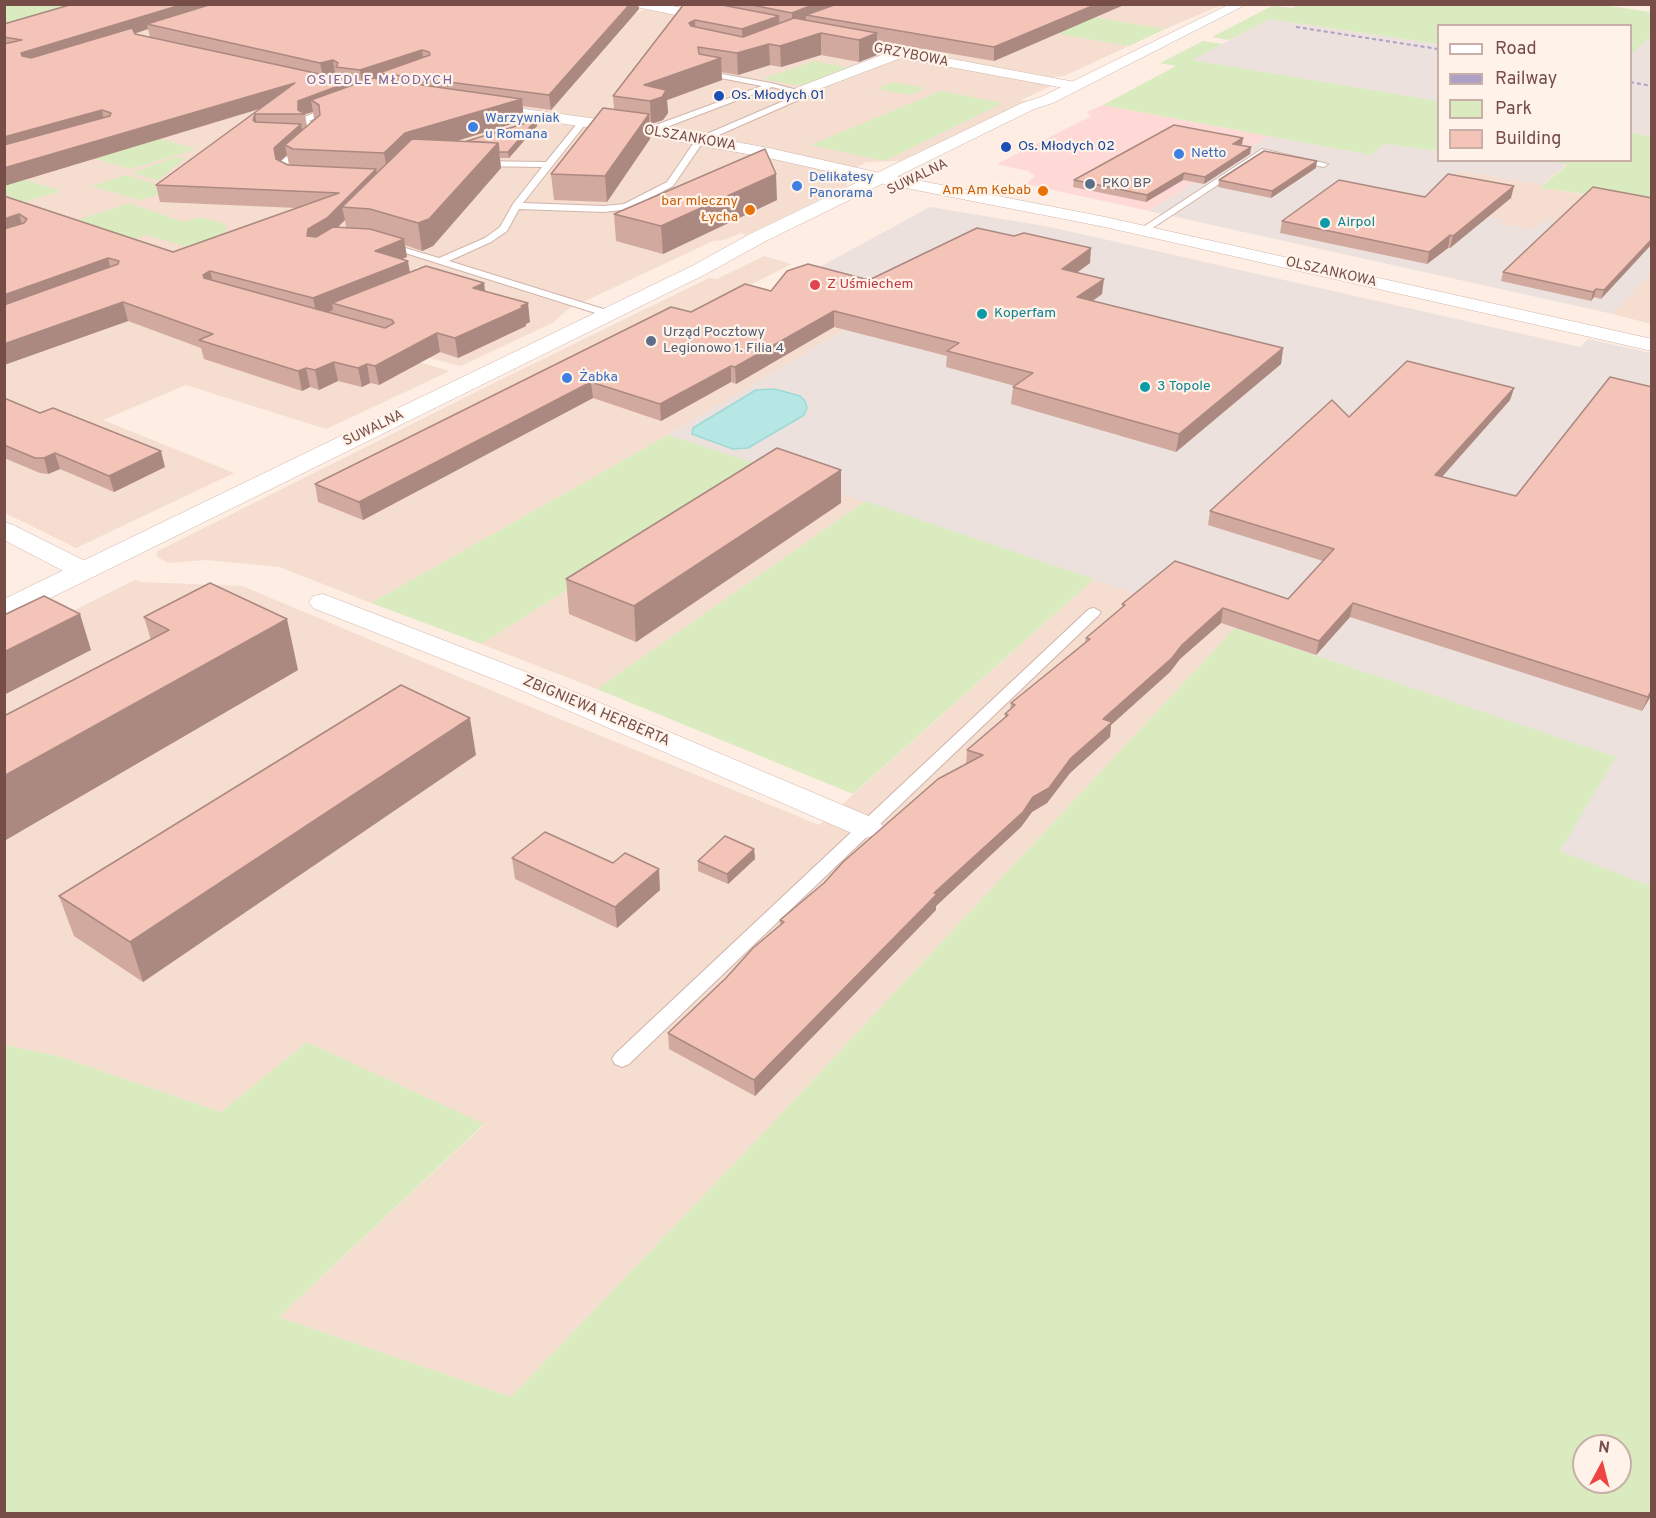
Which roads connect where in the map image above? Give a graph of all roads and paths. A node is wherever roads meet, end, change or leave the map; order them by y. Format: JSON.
{"nodes":[{"id":1,"x":651,"y":5,"type":"edge"},
{"id":2,"x":1240,"y":5,"type":"edge"},
{"id":3,"x":739,"y":23,"type":"edge"},
{"id":4,"x":820,"y":39,"type":"edge"},
{"id":5,"x":899,"y":53,"type":"junction"},
{"id":6,"x":703,"y":72,"type":"edge"},
{"id":7,"x":771,"y":85,"type":"junction"},
{"id":8,"x":1075,"y":87,"type":"junction"},
{"id":9,"x":801,"y":91,"type":"junction"},
{"id":10,"x":1047,"y":100,"type":"junction"},
{"id":11,"x":344,"y":105,"type":"edge"},
{"id":12,"x":464,"y":105,"type":"edge"},
{"id":13,"x":549,"y":117,"type":"junction"},
{"id":14,"x":583,"y":122,"type":"junction"},
{"id":15,"x":530,"y":123,"type":"edge"},
{"id":16,"x":648,"y":131,"type":"junction"},
{"id":17,"x":300,"y":134,"type":"edge"},
{"id":18,"x":318,"y":135,"type":"junction"},
{"id":19,"x":700,"y":140,"type":"junction"},
{"id":20,"x":468,"y":162,"type":"edge"},
{"id":21,"x":1324,"y":164,"type":"dead end"},
{"id":22,"x":548,"y":165,"type":"junction"},
{"id":23,"x":306,"y":177,"type":"edge"},
{"id":24,"x":880,"y":178,"type":"junction"},
{"id":25,"x":906,"y":184,"type":"junction"},
{"id":26,"x":516,"y":206,"type":"junction"},
{"id":27,"x":1142,"y":231,"type":"junction"},
{"id":28,"x":374,"y":241,"type":"edge"},
{"id":29,"x":743,"y":248,"type":"junction"},
{"id":30,"x":439,"y":262,"type":"junction"},
{"id":31,"x":455,"y":267,"type":"junction"},
{"id":32,"x":434,"y":276,"type":"edge"},
{"id":33,"x":609,"y":314,"type":"junction"},
{"id":34,"x":1652,"y":345,"type":"edge"},
{"id":35,"x":4,"y":530,"type":"edge"},
{"id":36,"x":84,"y":571,"type":"junction"},
{"id":37,"x":323,"y":602,"type":"dead end"},
{"id":38,"x":4,"y":610,"type":"edge"},
{"id":39,"x":1094,"y":612,"type":"dead end"},
{"id":40,"x":866,"y":827,"type":"junction"},
{"id":41,"x":621,"y":1059,"type":"dead end"}],
"edges":[{"from":1,"to":3,"type":"street"},
{"from":2,"to":8,"type":"street","name":"SUWALNA"},
{"from":4,"to":5,"type":"street","name":"GRZYBOWA"},
{"from":5,"to":8,"type":"street","name":"GRZYBOWA"},
{"from":5,"to":9,"type":"street"},
{"from":6,"to":7,"type":"lane"},
{"from":7,"to":9,"type":"lane"},
{"from":7,"to":16,"type":"lane"},
{"from":8,"to":10,"type":"street","name":"SUWALNA"},
{"from":9,"to":19,"type":"lane"},
{"from":10,"to":24,"type":"street","name":"SUWALNA"},
{"from":10,"to":25,"type":"street","name":"SUWALNA"},
{"from":11,"to":18,"type":"lane"},
{"from":12,"to":13,"type":"street","name":"OLSZANKOWA"},
{"from":13,"to":14,"type":"street","name":"OLSZANKOWA"},
{"from":13,"to":15,"type":"lane"},
{"from":14,"to":16,"type":"street","name":"OLSZANKOWA"},
{"from":14,"to":22,"type":"lane"},
{"from":16,"to":19,"type":"street","name":"OLSZANKOWA"},
{"from":17,"to":18,"type":"lane"},
{"from":18,"to":23,"type":"lane"},
{"from":19,"to":24,"type":"street","name":"OLSZANKOWA"},
{"from":19,"to":26,"type":"lane"},
{"from":20,"to":22,"type":"lane"},
{"from":21,"to":27,"type":"lane"},
{"from":22,"to":26,"type":"lane"},
{"from":24,"to":25,"type":"street","name":"OLSZANKOWA"},
{"from":24,"to":29,"type":"street","name":"SUWALNA"},
{"from":25,"to":27,"type":"street","name":"OLSZANKOWA"},
{"from":25,"to":29,"type":"street","name":"SUWALNA"},
{"from":26,"to":30,"type":"lane"},
{"from":27,"to":34,"type":"street","name":"OLSZANKOWA"},
{"from":28,"to":30,"type":"lane"},
{"from":29,"to":33,"type":"street","name":"SUWALNA"},
{"from":30,"to":31,"type":"lane"},
{"from":31,"to":32,"type":"lane"},
{"from":31,"to":33,"type":"lane"},
{"from":33,"to":36,"type":"street","name":"SUWALNA"},
{"from":35,"to":36,"type":"street"},
{"from":36,"to":38,"type":"street","name":"SUWALNA"},
{"from":37,"to":40,"type":"street","name":"ZBIGNIEWA HERBERTA"},
{"from":39,"to":40,"type":"lane"},
{"from":40,"to":41,"type":"lane"}]}
